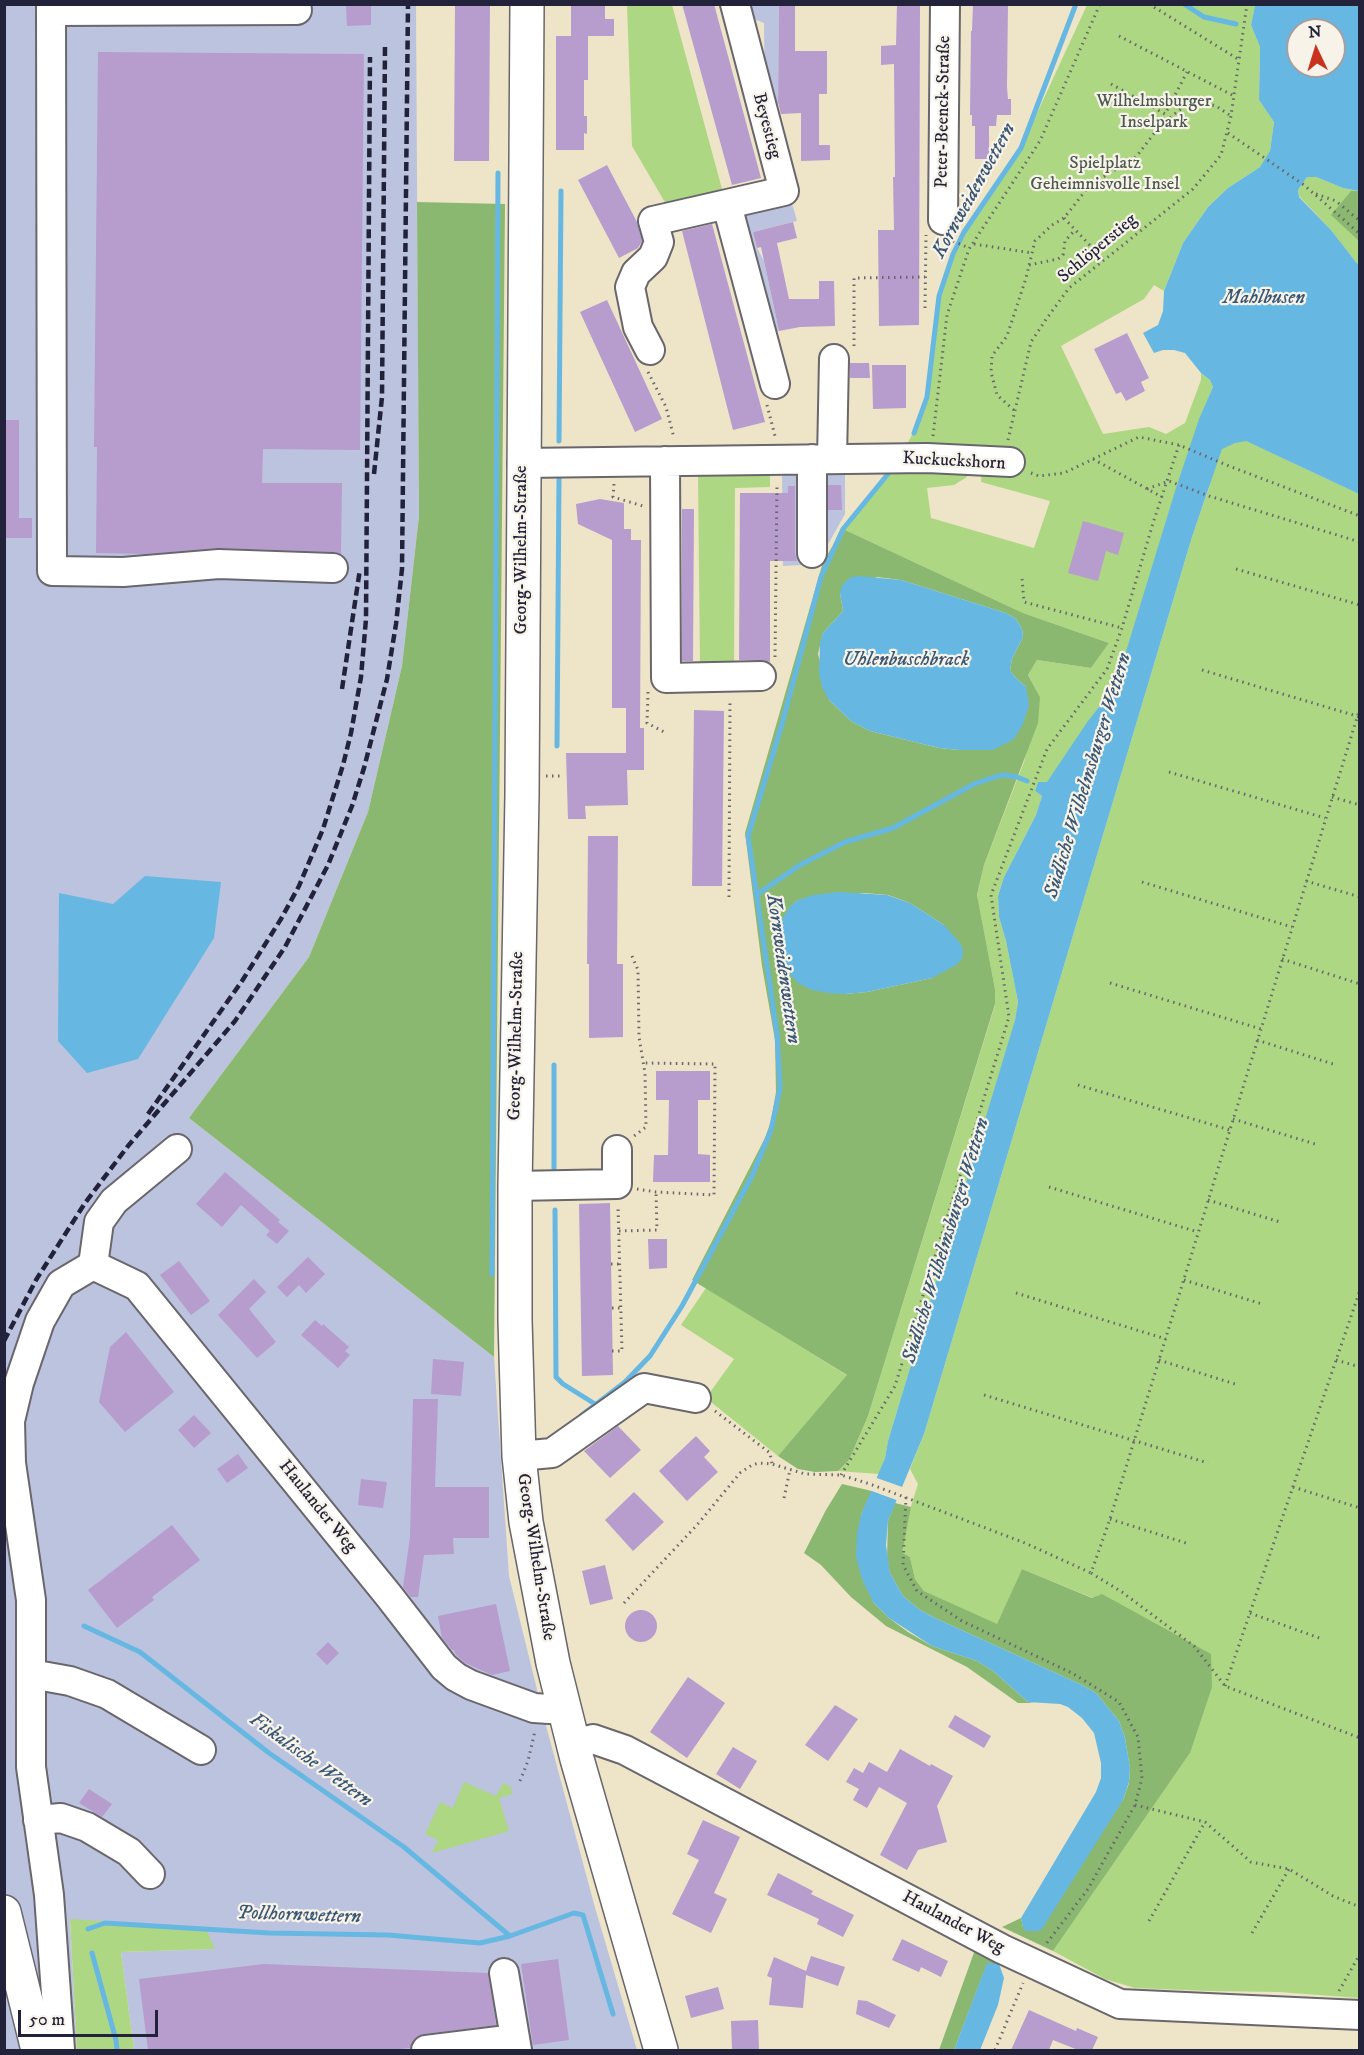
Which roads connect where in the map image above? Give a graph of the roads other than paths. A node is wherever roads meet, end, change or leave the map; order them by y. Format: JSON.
{"nodes":[{"id":1,"x":527,"y":4,"type":"edge"},
{"id":2,"x":735,"y":4,"type":"edge"},
{"id":3,"x":945,"y":4,"type":"edge"},
{"id":4,"x":51,"y":8,"type":"edge"},
{"id":5,"x":297,"y":10,"type":"dead end"},
{"id":6,"x":727,"y":205,"type":"junction"},
{"id":7,"x":947,"y":231,"type":"road end"},
{"id":8,"x":650,"y":350,"type":"road end"},
{"id":9,"x":834,"y":359,"type":"road end"},
{"id":10,"x":774,"y":384,"type":"dead end"},
{"id":11,"x":822,"y":459,"type":"junction"},
{"id":12,"x":673,"y":461,"type":"junction"},
{"id":13,"x":1010,"y":462,"type":"road end"},
{"id":14,"x":522,"y":463,"type":"junction"},
{"id":15,"x":812,"y":553,"type":"dead end"},
{"id":16,"x":333,"y":568,"type":"dead end"},
{"id":17,"x":761,"y":676,"type":"road end"},
{"id":18,"x":177,"y":1149,"type":"dead end"},
{"id":19,"x":617,"y":1150,"type":"road end"},
{"id":20,"x":515,"y":1186,"type":"junction"},
{"id":21,"x":93,"y":1265,"type":"junction"},
{"id":22,"x":696,"y":1398,"type":"road end"},
{"id":23,"x":519,"y":1456,"type":"junction"},
{"id":24,"x":31,"y":1674,"type":"junction"},
{"id":25,"x":557,"y":1708,"type":"junction"},
{"id":26,"x":573,"y":1743,"type":"junction"},
{"id":27,"x":201,"y":1750,"type":"dead end"},
{"id":28,"x":38,"y":1820,"type":"junction"},
{"id":29,"x":150,"y":1874,"type":"dead end"},
{"id":30,"x":4,"y":1912,"type":"edge"},
{"id":31,"x":504,"y":1972,"type":"dead end"},
{"id":32,"x":1359,"y":2015,"type":"edge"},
{"id":33,"x":516,"y":2045,"type":"edge"},
{"id":34,"x":38,"y":2050,"type":"edge"},
{"id":35,"x":60,"y":2050,"type":"edge"},
{"id":36,"x":426,"y":2050,"type":"edge"},
{"id":37,"x":661,"y":2050,"type":"edge"}],
"edges":[{"from":1,"to":14,"type":"main road","name":"Georg-Wilhelm-Straße"},
{"from":2,"to":6,"type":"street","name":"Beyestieg"},
{"from":3,"to":7,"type":"street","name":"Peter-Beenck-Straße"},
{"from":4,"to":5,"type":"street"},
{"from":4,"to":16,"type":"street"},
{"from":6,"to":8,"type":"street","name":"Beyestieg"},
{"from":6,"to":10,"type":"street"},
{"from":9,"to":11,"type":"street"},
{"from":11,"to":12,"type":"street","name":"Kuckuckshorn"},
{"from":11,"to":13,"type":"street","name":"Kuckuckshorn"},
{"from":11,"to":15,"type":"street"},
{"from":12,"to":14,"type":"street","name":"Kuckuckshorn"},
{"from":12,"to":17,"type":"street"},
{"from":14,"to":20,"type":"main road","name":"Georg-Wilhelm-Straße"},
{"from":18,"to":21,"type":"street"},
{"from":19,"to":20,"type":"street"},
{"from":20,"to":23,"type":"main road","name":"Georg-Wilhelm-Straße"},
{"from":21,"to":24,"type":"street"},
{"from":21,"to":25,"type":"street","name":"Haulander Weg"},
{"from":22,"to":23,"type":"street"},
{"from":23,"to":25,"type":"main road","name":"Georg-Wilhelm-Straße"},
{"from":24,"to":27,"type":"street"},
{"from":24,"to":28,"type":"street"},
{"from":25,"to":26,"type":"main road","name":"Georg-Wilhelm-Straße"},
{"from":26,"to":32,"type":"street","name":"Haulander Weg"},
{"from":26,"to":37,"type":"main road","name":"Georg-Wilhelm-Straße"},
{"from":28,"to":29,"type":"street"},
{"from":28,"to":35,"type":"street"},
{"from":30,"to":34,"type":"main road"},
{"from":31,"to":33,"type":"street"},
{"from":33,"to":36,"type":"street"}]}
